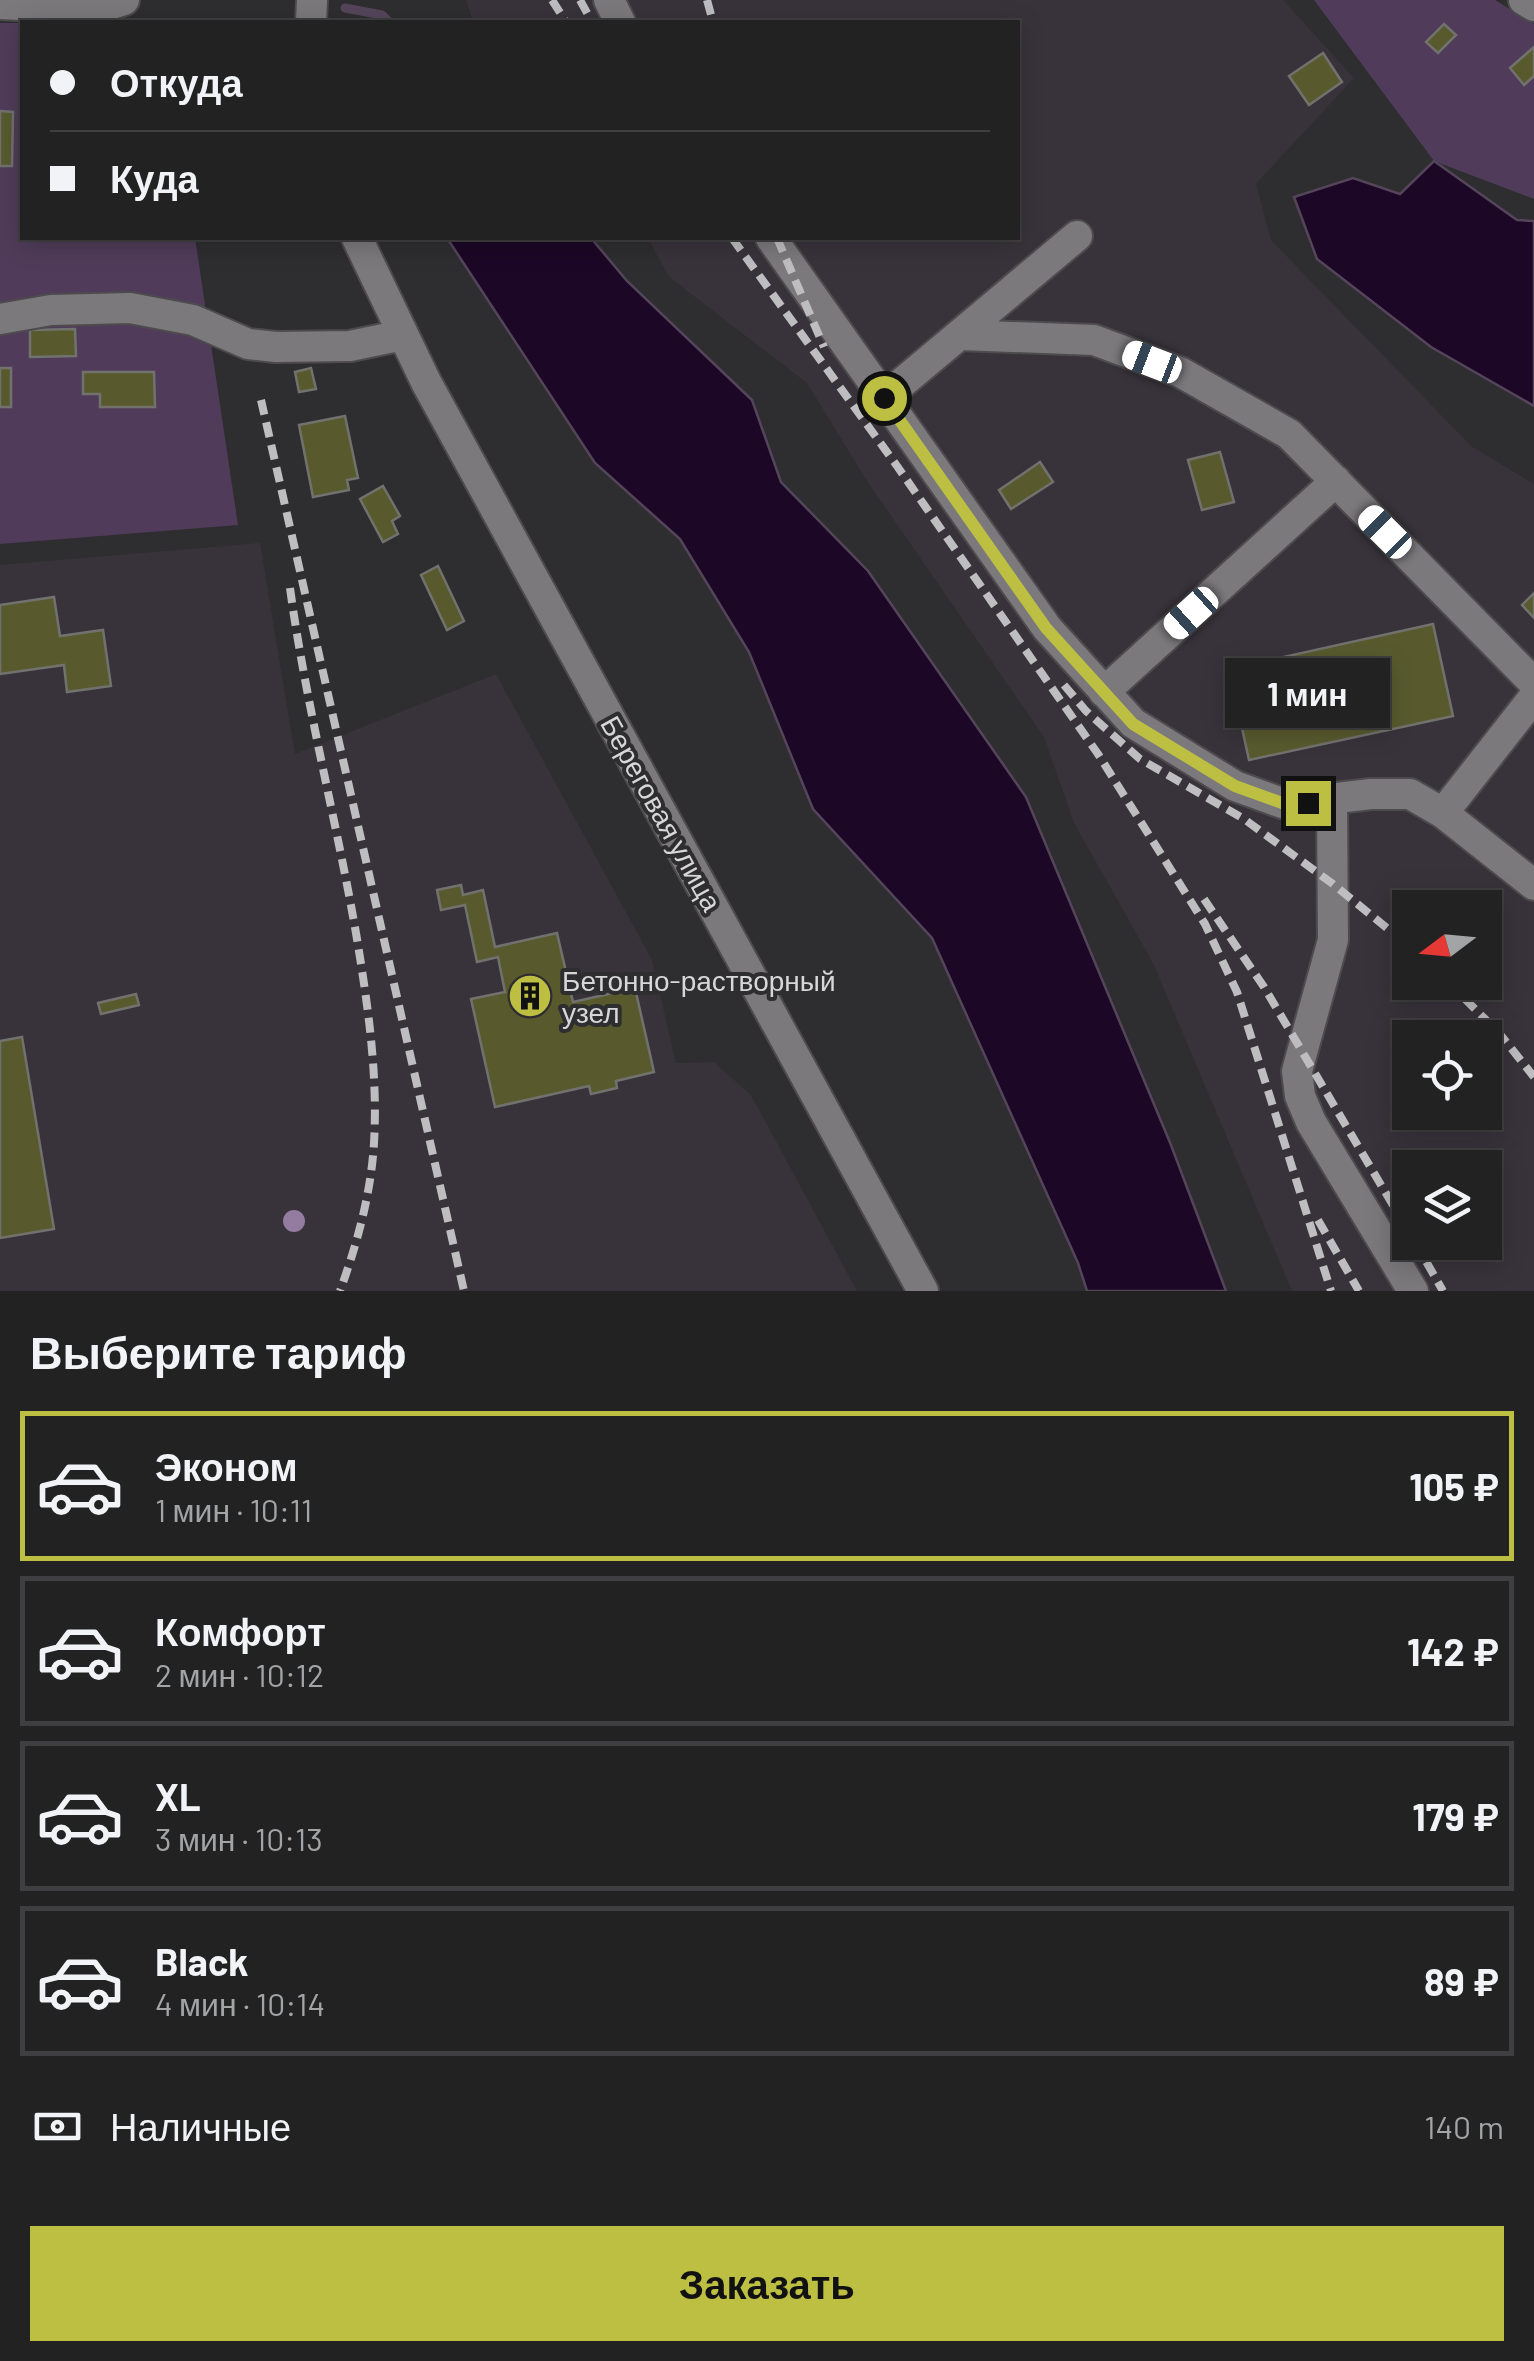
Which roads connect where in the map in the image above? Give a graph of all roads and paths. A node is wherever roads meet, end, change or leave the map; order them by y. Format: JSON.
{"nodes":[{"id":1,"x":1524,"y":0,"type":"edge"},
{"id":2,"x":0,"y":4,"type":"edge"},
{"id":3,"x":1534,"y":6,"type":"edge"},
{"id":4,"x":105,"y":10,"type":"edge"},
{"id":5,"x":1078,"y":236,"type":"dead end"},
{"id":6,"x":358,"y":240,"type":"edge"},
{"id":7,"x":771,"y":240,"type":"edge"},
{"id":8,"x":0,"y":319,"type":"edge"},
{"id":9,"x":402,"y":334,"type":"junction"},
{"id":10,"x":960,"y":335,"type":"junction"},
{"id":11,"x":884,"y":398,"type":"junction"},
{"id":12,"x":1336,"y":481,"type":"junction"},
{"id":13,"x":1534,"y":683,"type":"edge"},
{"id":14,"x":1104,"y":692,"type":"junction"},
{"id":15,"x":1534,"y":697,"type":"edge"},
{"id":16,"x":1332,"y":801,"type":"junction"},
{"id":17,"x":1443,"y":814,"type":"junction"},
{"id":18,"x":1534,"y":885,"type":"edge"},
{"id":19,"x":923,"y":1291,"type":"edge"},
{"id":20,"x":1413,"y":1291,"type":"edge"}],
"edges":[{"from":1,"to":3,"type":"street"},
{"from":2,"to":4,"type":"street"},
{"from":5,"to":10,"type":"street"},
{"from":6,"to":9,"type":"street","name":"Береговая улица"},
{"from":7,"to":11,"type":"street"},
{"from":8,"to":9,"type":"street"},
{"from":9,"to":19,"type":"street","name":"Береговая улица"},
{"from":10,"to":11,"type":"street"},
{"from":10,"to":12,"type":"street"},
{"from":11,"to":14,"type":"street"},
{"from":12,"to":13,"type":"street"},
{"from":12,"to":14,"type":"street"},
{"from":14,"to":16,"type":"street"},
{"from":15,"to":17,"type":"street"},
{"from":16,"to":17,"type":"street"},
{"from":16,"to":20,"type":"street"},
{"from":17,"to":18,"type":"street"}]}
